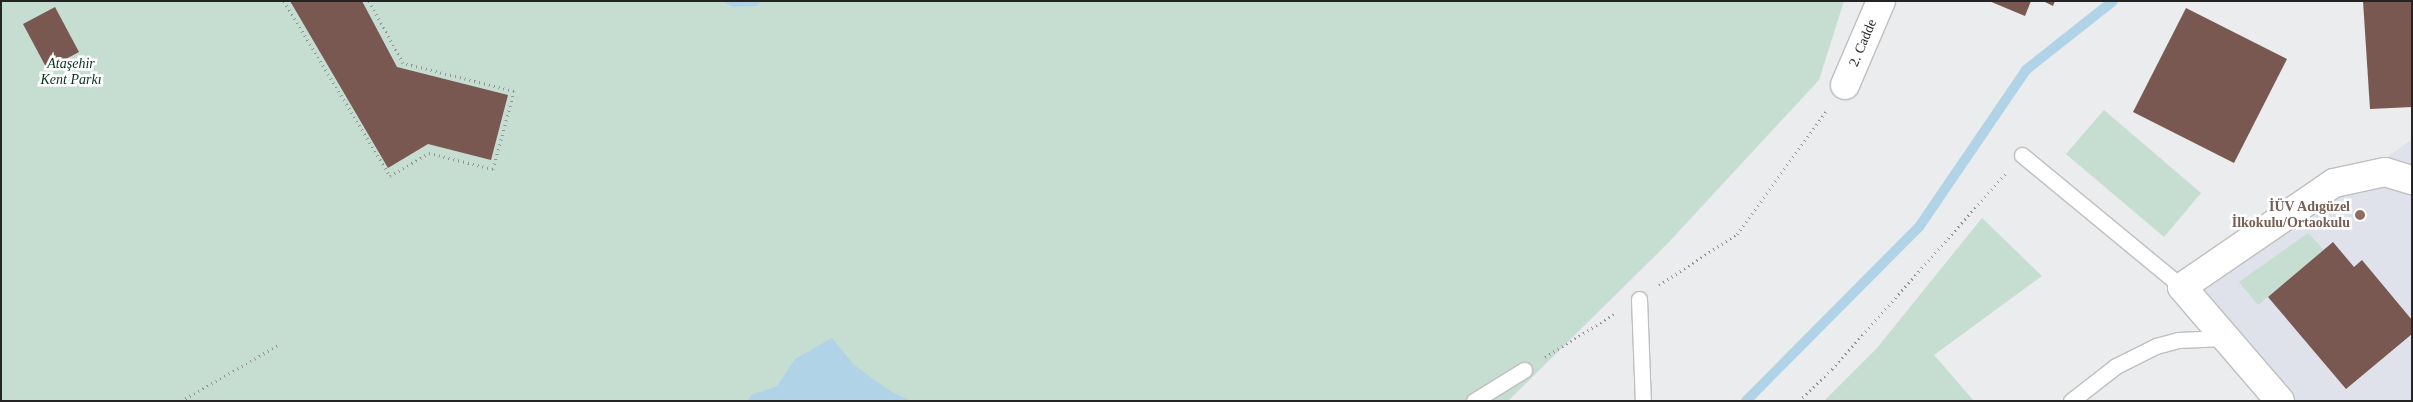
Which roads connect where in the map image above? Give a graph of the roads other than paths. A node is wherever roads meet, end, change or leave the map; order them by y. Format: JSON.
{"nodes":[{"id":1,"x":1881,"y":1,"type":"edge"},
{"id":2,"x":1845,"y":85,"type":"road end"},
{"id":3,"x":2022,"y":155,"type":"road end"},
{"id":4,"x":2412,"y":180,"type":"edge"},
{"id":5,"x":2182,"y":287,"type":"junction"},
{"id":6,"x":1639,"y":299,"type":"road end"},
{"id":7,"x":2225,"y":338,"type":"junction"},
{"id":8,"x":1524,"y":370,"type":"road end"},
{"id":9,"x":1474,"y":401,"type":"edge"},
{"id":10,"x":1643,"y":401,"type":"edge"},
{"id":11,"x":2071,"y":401,"type":"edge"},
{"id":12,"x":2280,"y":401,"type":"edge"}],
"edges":[{"from":1,"to":2,"type":"street","name":"2. Cadde"},
{"from":3,"to":5,"type":"lane"},
{"from":4,"to":5,"type":"street"},
{"from":5,"to":7,"type":"street"},
{"from":6,"to":10,"type":"lane"},
{"from":7,"to":11,"type":"lane"},
{"from":7,"to":12,"type":"street"},
{"from":8,"to":9,"type":"lane"}]}
